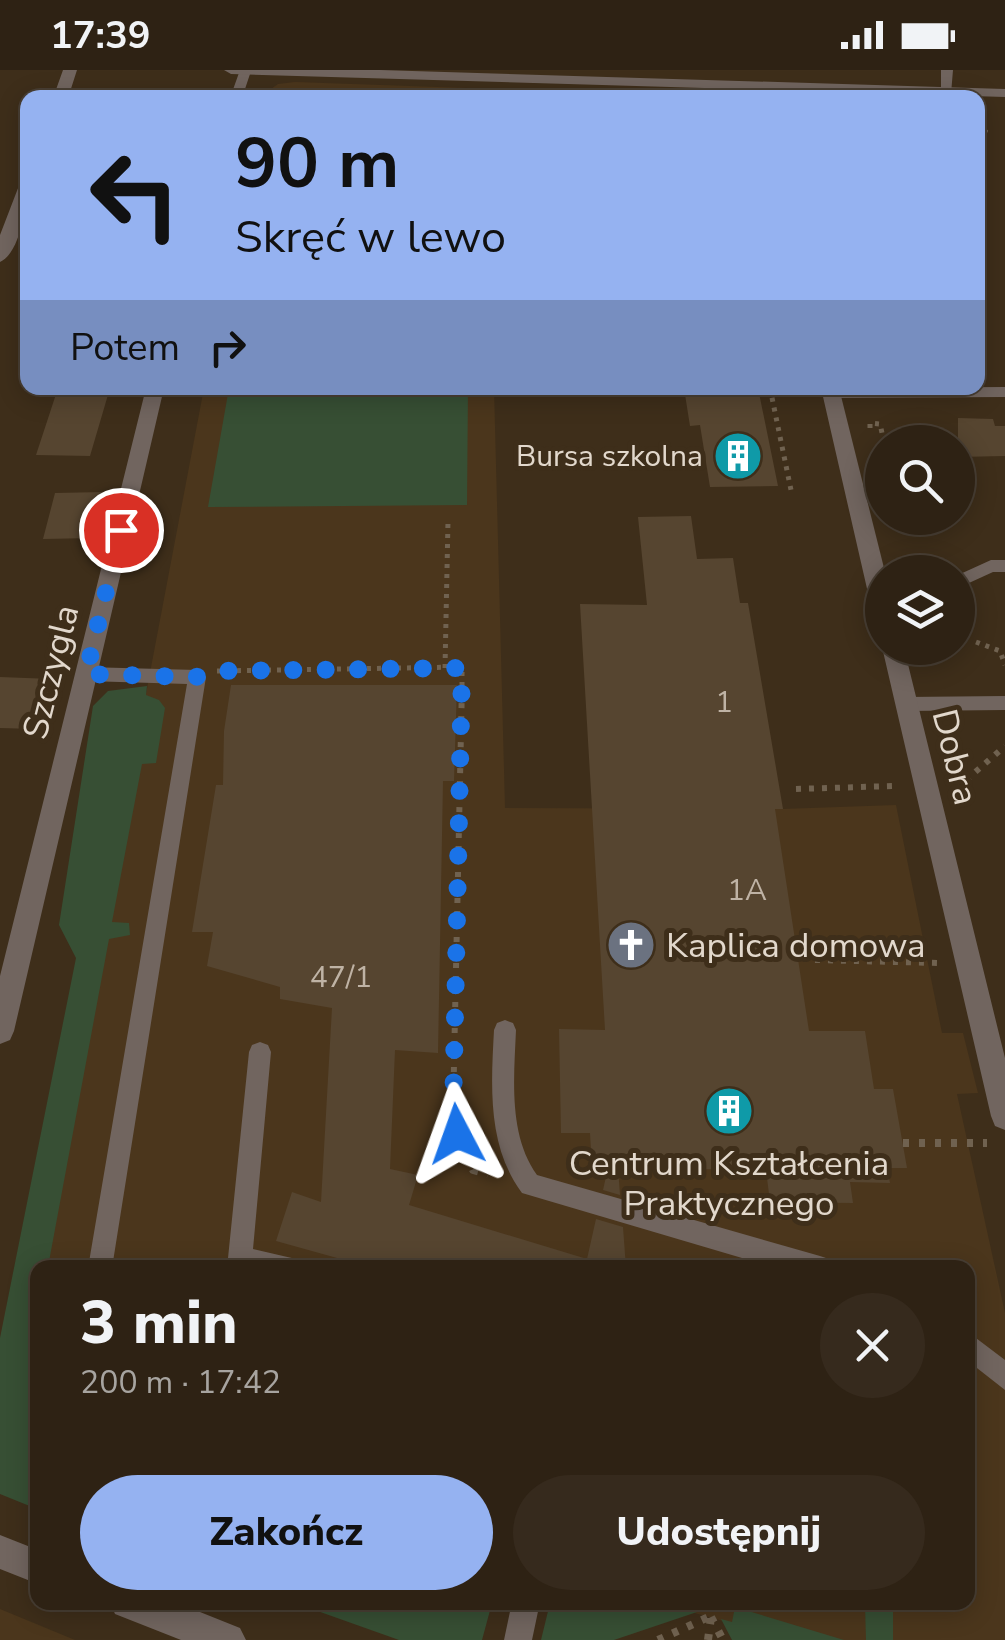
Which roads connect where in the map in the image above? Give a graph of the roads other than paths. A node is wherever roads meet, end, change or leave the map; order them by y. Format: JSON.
{"nodes":[{"id":1,"x":231,"y":70,"type":"edge"},
{"id":2,"x":245,"y":70,"type":"edge"},
{"id":3,"x":714,"y":90,"type":"edge"},
{"id":4,"x":20,"y":204,"type":"edge"},
{"id":5,"x":0,"y":257,"type":"edge"},
{"id":6,"x":153,"y":395,"type":"edge"},
{"id":7,"x":832,"y":395,"type":"edge"},
{"id":8,"x":873,"y":555,"type":"edge"},
{"id":9,"x":1005,"y":566,"type":"edge"},
{"id":10,"x":975,"y":574,"type":"edge"},
{"id":11,"x":897,"y":665,"type":"edge"},
{"id":12,"x":86,"y":674,"type":"junction"},
{"id":13,"x":1005,"y":703,"type":"edge"},
{"id":14,"x":906,"y":704,"type":"junction"},
{"id":15,"x":506,"y":1030,"type":"dead end"},
{"id":16,"x":0,"y":1031,"type":"edge"},
{"id":17,"x":260,"y":1052,"type":"dead end"},
{"id":18,"x":1005,"y":1116,"type":"edge"},
{"id":19,"x":101,"y":1260,"type":"edge"},
{"id":20,"x":249,"y":1260,"type":"edge"},
{"id":21,"x":792,"y":1260,"type":"edge"},
{"id":22,"x":975,"y":1351,"type":"edge"},
{"id":23,"x":1005,"y":1378,"type":"edge"},
{"id":24,"x":0,"y":1552,"type":"edge"},
{"id":25,"x":30,"y":1564,"type":"edge"},
{"id":26,"x":148,"y":1610,"type":"edge"},
{"id":27,"x":524,"y":1610,"type":"edge"},
{"id":28,"x":228,"y":1640,"type":"edge"},
{"id":29,"x":518,"y":1640,"type":"edge"}],
"edges":[{"from":1,"to":2,"type":"street"},
{"from":2,"to":3,"type":"street"},
{"from":4,"to":5,"type":"street"},
{"from":6,"to":12,"type":"street","name":"Szczygla"},
{"from":7,"to":8,"type":"street"},
{"from":9,"to":10,"type":"lane"},
{"from":11,"to":14,"type":"street","name":"Dobra"},
{"from":12,"to":16,"type":"street","name":"Szczygla"},
{"from":12,"to":19,"type":"lane"},
{"from":13,"to":14,"type":"lane"},
{"from":14,"to":18,"type":"street","name":"Dobra"},
{"from":15,"to":21,"type":"lane"},
{"from":17,"to":20,"type":"lane"},
{"from":22,"to":23,"type":"lane"},
{"from":24,"to":25,"type":"street"},
{"from":26,"to":28,"type":"street"},
{"from":27,"to":29,"type":"lane"}]}
